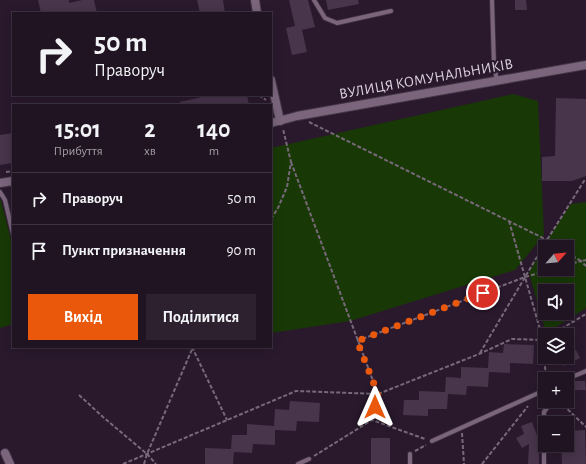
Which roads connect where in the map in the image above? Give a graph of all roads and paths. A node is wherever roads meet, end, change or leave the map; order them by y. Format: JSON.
{"nodes":[{"id":1,"x":255,"y":0,"type":"edge"},
{"id":2,"x":314,"y":0,"type":"edge"},
{"id":3,"x":492,"y":0,"type":"edge"},
{"id":4,"x":392,"y":11,"type":"dead end"},
{"id":5,"x":257,"y":12,"type":"edge"},
{"id":6,"x":586,"y":65,"type":"edge"},
{"id":7,"x":497,"y":81,"type":"junction"},
{"id":8,"x":272,"y":84,"type":"edge"},
{"id":9,"x":297,"y":116,"type":"junction"},
{"id":10,"x":280,"y":120,"type":"junction"},
{"id":11,"x":272,"y":123,"type":"edge"},
{"id":12,"x":291,"y":162,"type":"junction"},
{"id":13,"x":586,"y":180,"type":"edge"},
{"id":14,"x":12,"y":181,"type":"edge"},
{"id":15,"x":0,"y":183,"type":"edge"},
{"id":16,"x":0,"y":192,"type":"edge"},
{"id":17,"x":272,"y":217,"type":"edge"},
{"id":18,"x":509,"y":221,"type":"junction"},
{"id":19,"x":12,"y":230,"type":"edge"},
{"id":20,"x":547,"y":240,"type":"joint"},
{"id":21,"x":538,"y":255,"type":"edge"},
{"id":22,"x":574,"y":256,"type":"edge"},
{"id":23,"x":586,"y":260,"type":"edge"},
{"id":24,"x":581,"y":261,"type":"junction"},
{"id":25,"x":574,"y":263,"type":"edge"},
{"id":26,"x":586,"y":266,"type":"edge"},
{"id":27,"x":538,"y":273,"type":"edge"},
{"id":28,"x":525,"y":277,"type":"junction"},
{"id":29,"x":586,"y":314,"type":"edge"},
{"id":30,"x":541,"y":328,"type":"edge"},
{"id":31,"x":563,"y":328,"type":"edge"},
{"id":32,"x":538,"y":339,"type":"edge"},
{"id":33,"x":357,"y":341,"type":"junction"},
{"id":34,"x":193,"y":348,"type":"edge"},
{"id":35,"x":193,"y":348,"type":"edge"},
{"id":36,"x":479,"y":354,"type":"junction"},
{"id":37,"x":586,"y":371,"type":"edge"},
{"id":38,"x":574,"y":376,"type":"edge"},
{"id":39,"x":538,"y":393,"type":"edge"},
{"id":40,"x":378,"y":394,"type":"junction"},
{"id":41,"x":79,"y":395,"type":"dead end"},
{"id":42,"x":529,"y":404,"type":"dead end"},
{"id":43,"x":547,"y":408,"type":"edge"},
{"id":44,"x":566,"y":408,"type":"edge"},
{"id":45,"x":227,"y":420,"type":"junction"},
{"id":46,"x":372,"y":420,"type":"junction"},
{"id":47,"x":586,"y":427,"type":"edge"},
{"id":48,"x":462,"y":428,"type":"junction"},
{"id":49,"x":432,"y":441,"type":"junction"},
{"id":50,"x":5,"y":453,"type":"dead end"},
{"id":51,"x":147,"y":454,"type":"junction"},
{"id":52,"x":410,"y":454,"type":"joint"},
{"id":53,"x":309,"y":459,"type":"joint"},
{"id":54,"x":10,"y":464,"type":"edge"},
{"id":55,"x":123,"y":464,"type":"edge"},
{"id":56,"x":144,"y":464,"type":"edge"},
{"id":57,"x":156,"y":464,"type":"edge"},
{"id":58,"x":298,"y":464,"type":"edge"},
{"id":59,"x":410,"y":464,"type":"edge"},
{"id":60,"x":464,"y":464,"type":"edge"},
{"id":61,"x":482,"y":464,"type":"edge"},
{"id":62,"x":544,"y":464,"type":"edge"}],
"edges":[{"from":1,"to":5,"type":"street"},
{"from":2,"to":4,"type":"lane"},
{"from":3,"to":7,"type":"lane"},
{"from":6,"to":7,"type":"street","name":"ВУЛИЦЯ КОМУНАЛЬНИКІВ"},
{"from":7,"to":9,"type":"street","name":"ВУЛИЦЯ КОМУНАЛЬНИКІВ"},
{"from":8,"to":10,"type":"street"},
{"from":9,"to":10,"type":"street","name":"ВУЛИЦЯ КОМУНАЛЬНИКІВ"},
{"from":9,"to":18,"type":"path"},
{"from":10,"to":11,"type":"street","name":"ВУЛИЦЯ КОМУНАЛЬНИКІВ"},
{"from":10,"to":12,"type":"path"},
{"from":12,"to":17,"type":"path"},
{"from":12,"to":33,"type":"path"},
{"from":13,"to":20,"type":"path"},
{"from":14,"to":15,"type":"street"},
{"from":16,"to":19,"type":"lane"},
{"from":18,"to":20,"type":"path"},
{"from":18,"to":28,"type":"path"},
{"from":21,"to":28,"type":"path"},
{"from":22,"to":24,"type":"path"},
{"from":23,"to":24,"type":"path"},
{"from":24,"to":25,"type":"path"},
{"from":24,"to":26,"type":"path"},
{"from":27,"to":28,"type":"path"},
{"from":28,"to":30,"type":"path"},
{"from":28,"to":33,"type":"path"},
{"from":28,"to":36,"type":"path"},
{"from":29,"to":31,"type":"path"},
{"from":32,"to":36,"type":"path"},
{"from":33,"to":40,"type":"path"},
{"from":34,"to":45,"type":"path"},
{"from":35,"to":51,"type":"path"},
{"from":36,"to":40,"type":"path"},
{"from":37,"to":38,"type":"lane"},
{"from":39,"to":48,"type":"lane"},
{"from":40,"to":45,"type":"path"},
{"from":40,"to":46,"type":"path"},
{"from":41,"to":51,"type":"path"},
{"from":42,"to":61,"type":"path"},
{"from":43,"to":62,"type":"lane"},
{"from":44,"to":47,"type":"path"},
{"from":45,"to":51,"type":"path"},
{"from":46,"to":49,"type":"path"},
{"from":46,"to":53,"type":"path"},
{"from":48,"to":49,"type":"lane"},
{"from":48,"to":60,"type":"path"},
{"from":49,"to":52,"type":"path"},
{"from":50,"to":54,"type":"street"},
{"from":51,"to":55,"type":"path"},
{"from":51,"to":56,"type":"path"},
{"from":51,"to":57,"type":"path"},
{"from":52,"to":59,"type":"lane"},
{"from":53,"to":58,"type":"lane"}]}
